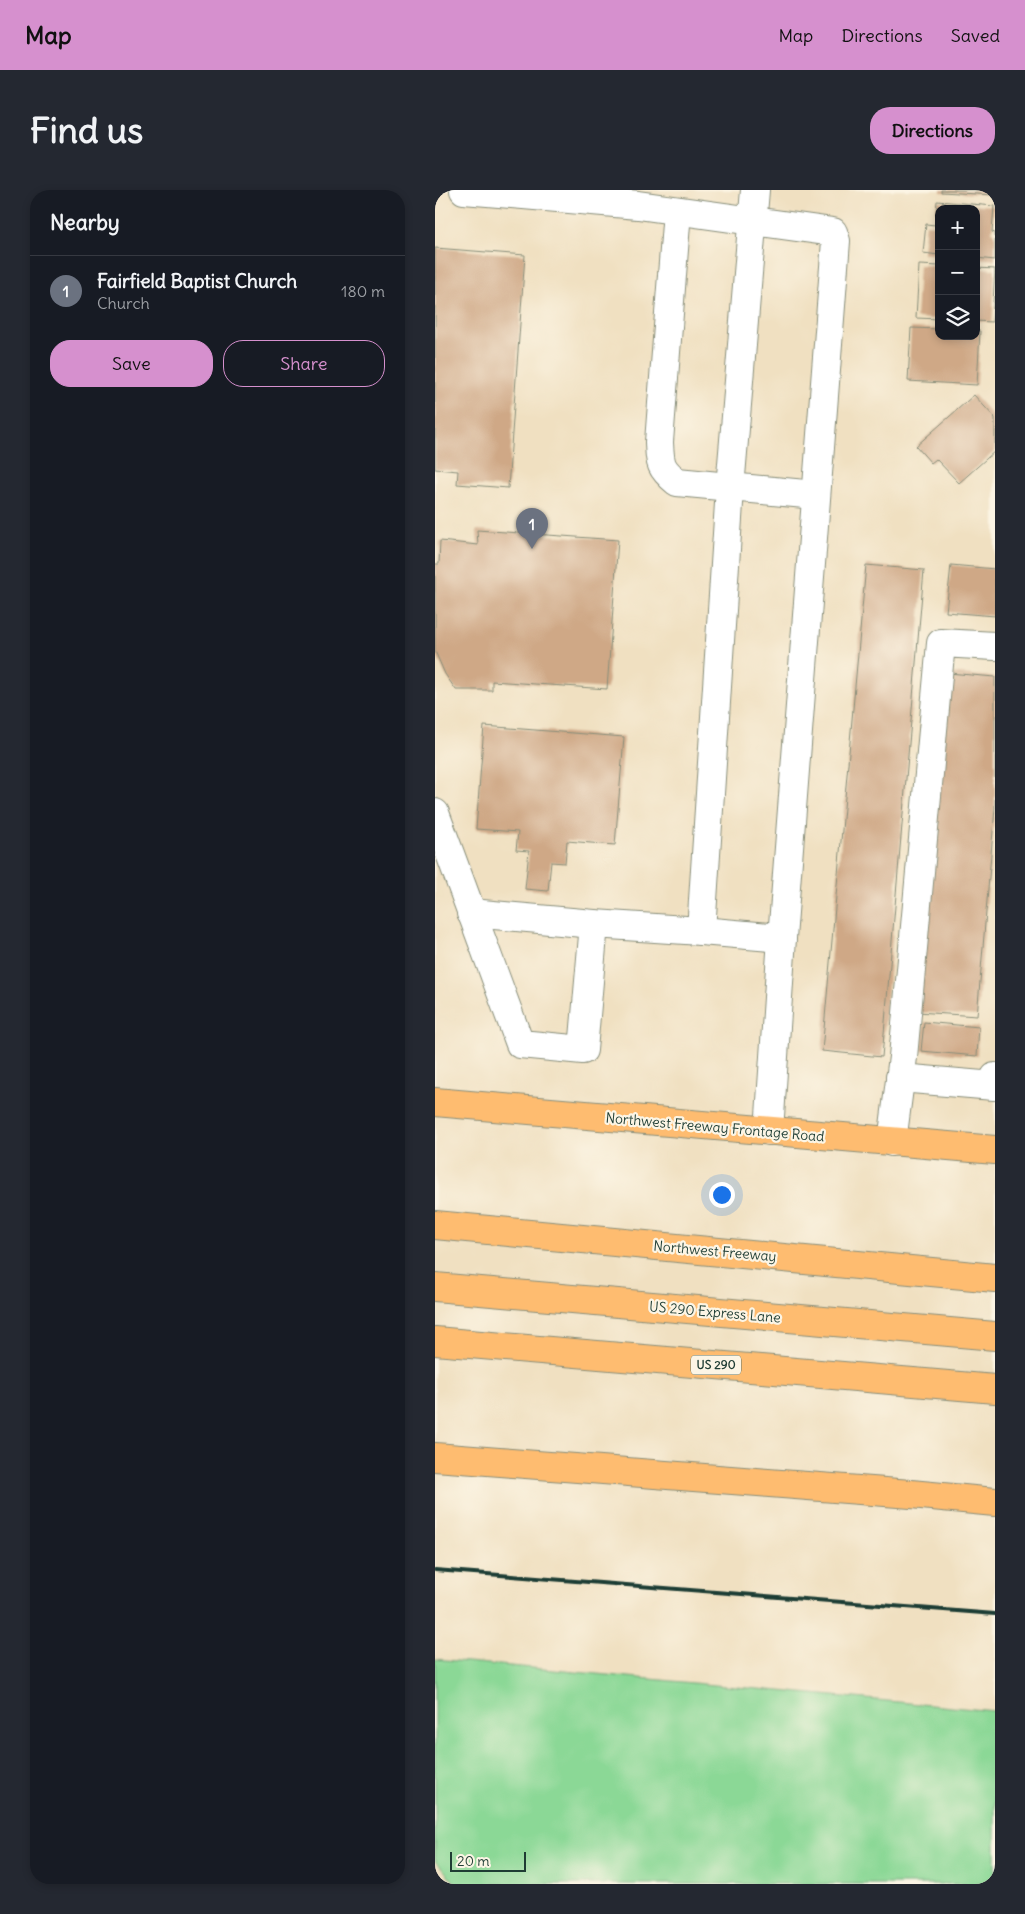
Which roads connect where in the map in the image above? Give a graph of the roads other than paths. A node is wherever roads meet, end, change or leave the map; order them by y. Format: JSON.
{"nodes":[{"id":1,"x":464,"y":190,"type":"edge"},
{"id":2,"x":755,"y":190,"type":"edge"},
{"id":3,"x":677,"y":211,"type":"junction"},
{"id":4,"x":753,"y":222,"type":"junction"},
{"id":5,"x":730,"y":488,"type":"junction"},
{"id":6,"x":816,"y":496,"type":"junction"},
{"id":7,"x":995,"y":646,"type":"edge"},
{"id":8,"x":435,"y":813,"type":"edge"},
{"id":9,"x":471,"y":913,"type":"junction"},
{"id":10,"x":594,"y":924,"type":"junction"},
{"id":11,"x":701,"y":932,"type":"junction"},
{"id":12,"x":782,"y":938,"type":"junction"},
{"id":13,"x":995,"y":1077,"type":"edge"},
{"id":14,"x":900,"y":1078,"type":"junction"},
{"id":15,"x":444,"y":1103,"type":"edge"},
{"id":16,"x":769,"y":1132,"type":"junction"},
{"id":17,"x":892,"y":1142,"type":"junction"},
{"id":18,"x":995,"y":1150,"type":"edge"},
{"id":19,"x":440,"y":1226,"type":"edge"},
{"id":20,"x":995,"y":1278,"type":"edge"},
{"id":21,"x":438,"y":1287,"type":"edge"},
{"id":22,"x":995,"y":1336,"type":"edge"},
{"id":23,"x":436,"y":1341,"type":"edge"},
{"id":24,"x":995,"y":1389,"type":"edge"},
{"id":25,"x":435,"y":1457,"type":"edge"},
{"id":26,"x":995,"y":1502,"type":"edge"}],
"edges":[{"from":1,"to":3,"type":"lane"},
{"from":2,"to":4,"type":"lane"},
{"from":3,"to":4,"type":"lane"},
{"from":3,"to":5,"type":"lane"},
{"from":4,"to":5,"type":"lane"},
{"from":4,"to":6,"type":"lane"},
{"from":5,"to":6,"type":"lane"},
{"from":5,"to":11,"type":"lane"},
{"from":6,"to":12,"type":"lane"},
{"from":7,"to":14,"type":"lane"},
{"from":8,"to":9,"type":"lane"},
{"from":9,"to":10,"type":"lane"},
{"from":9,"to":10,"type":"lane"},
{"from":10,"to":11,"type":"lane"},
{"from":11,"to":12,"type":"lane"},
{"from":12,"to":16,"type":"lane"},
{"from":13,"to":14,"type":"lane"},
{"from":14,"to":17,"type":"lane"},
{"from":15,"to":16,"type":"main road","name":"Northwest Freeway Frontage Road"},
{"from":16,"to":17,"type":"main road","name":"Northwest Freeway Frontage Road"},
{"from":17,"to":18,"type":"main road","name":"Northwest Freeway Frontage Road"},
{"from":19,"to":20,"type":"main road","name":"Northwest Freeway"},
{"from":21,"to":22,"type":"main road","name":"US 290 Express Lane"},
{"from":23,"to":24,"type":"main road","number":"US 290"},
{"from":25,"to":26,"type":"main road"}]}
